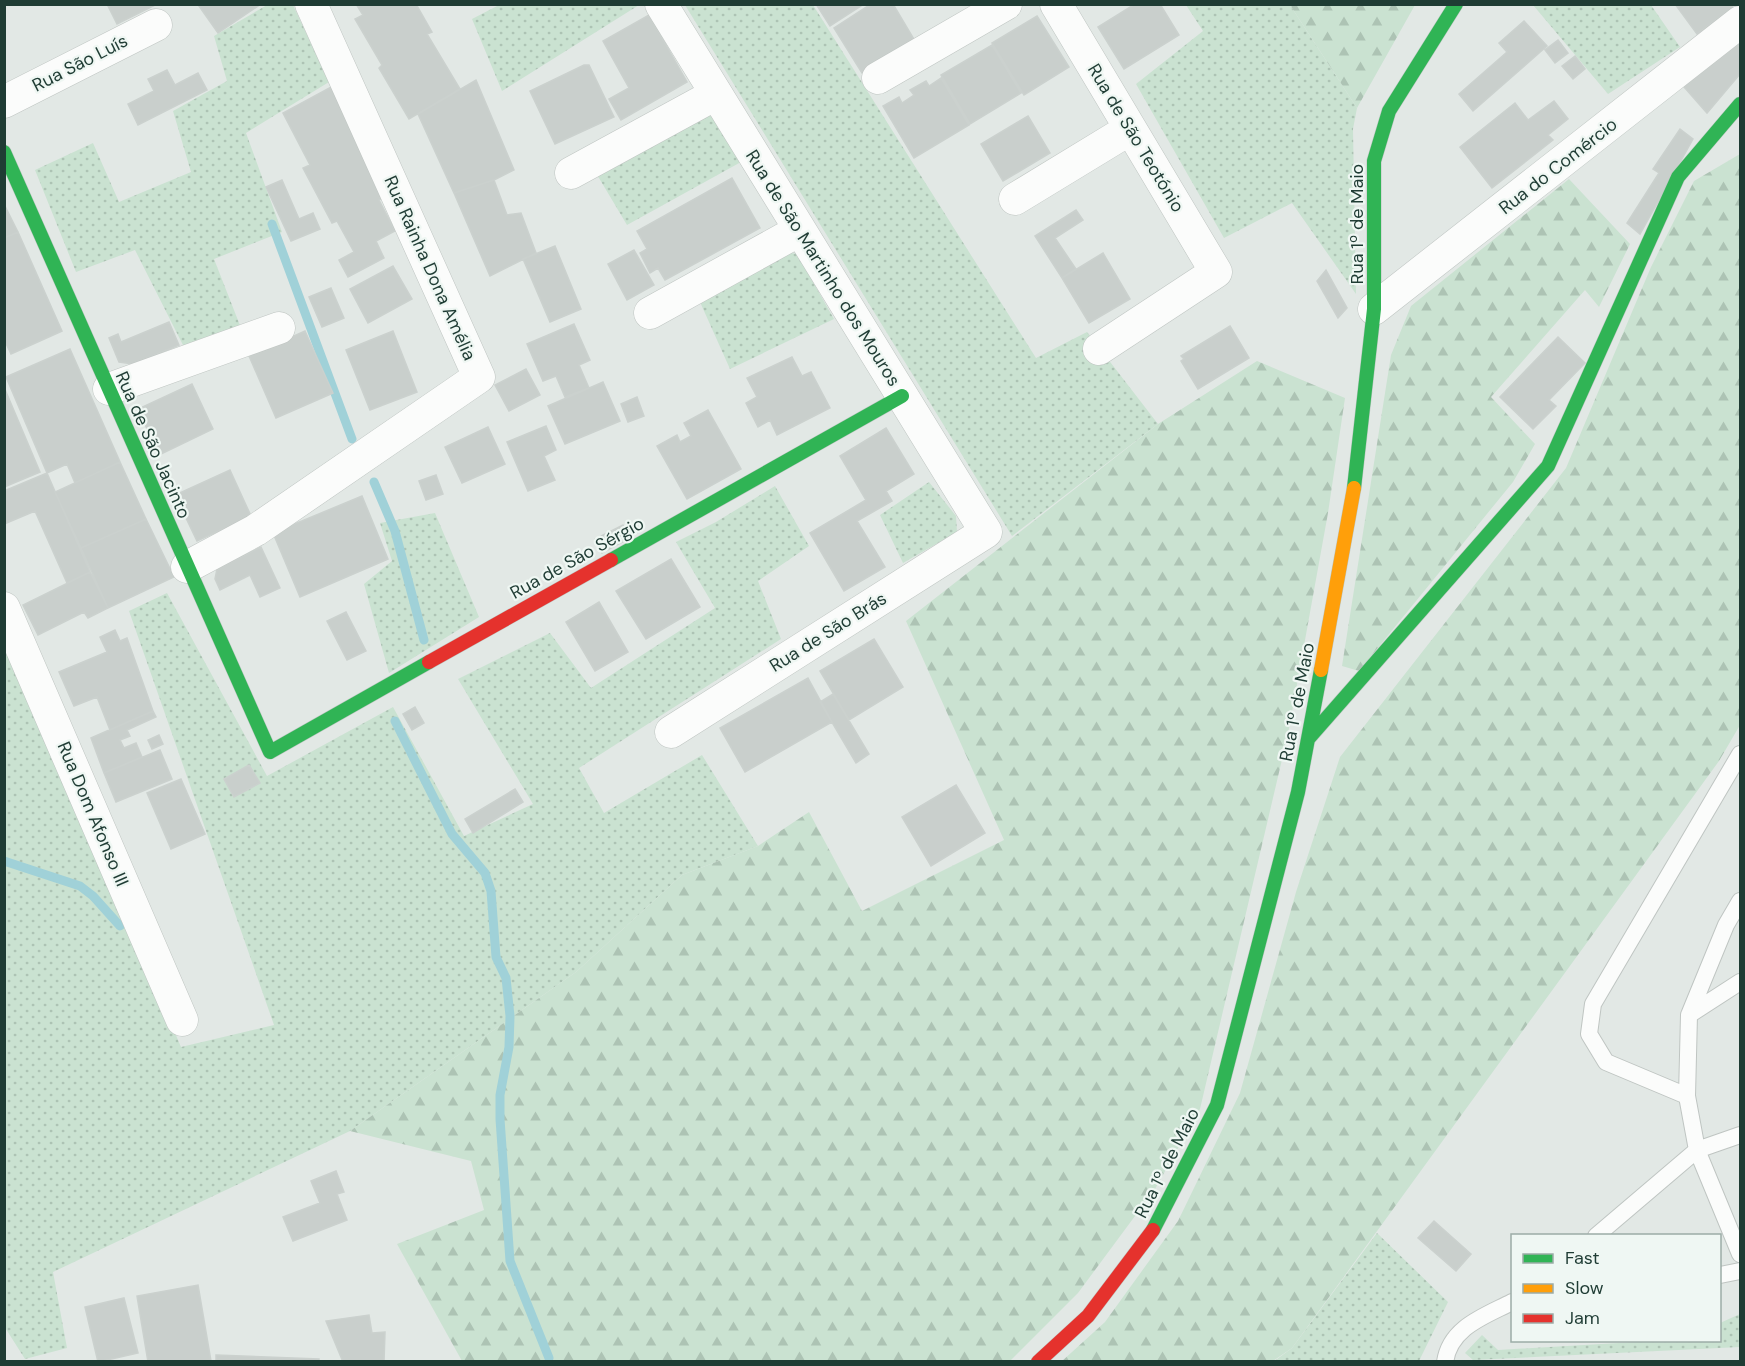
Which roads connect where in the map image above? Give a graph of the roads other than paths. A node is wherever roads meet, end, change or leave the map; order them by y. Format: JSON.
{"nodes":[{"id":1,"x":311,"y":4,"type":"edge"},
{"id":2,"x":661,"y":4,"type":"edge"},
{"id":3,"x":1006,"y":4,"type":"edge"},
{"id":4,"x":1056,"y":4,"type":"edge"},
{"id":5,"x":1456,"y":4,"type":"edge"},
{"id":6,"x":1740,"y":22,"type":"edge"},
{"id":7,"x":156,"y":25,"type":"dead end"},
{"id":8,"x":878,"y":78,"type":"dead end"},
{"id":9,"x":716,"y":94,"type":"junction"},
{"id":10,"x":4,"y":102,"type":"edge"},
{"id":11,"x":1740,"y":104,"type":"edge"},
{"id":12,"x":1130,"y":129,"type":"junction"},
{"id":13,"x":4,"y":152,"type":"edge"},
{"id":14,"x":571,"y":173,"type":"dead end"},
{"id":15,"x":1015,"y":199,"type":"dead end"},
{"id":16,"x":800,"y":230,"type":"junction"},
{"id":17,"x":1374,"y":309,"type":"junction"},
{"id":18,"x":650,"y":313,"type":"dead end"},
{"id":19,"x":279,"y":328,"type":"dead end"},
{"id":20,"x":1099,"y":349,"type":"dead end"},
{"id":21,"x":109,"y":389,"type":"junction"},
{"id":22,"x":902,"y":396,"type":"junction"},
{"id":23,"x":986,"y":532,"type":"joint"},
{"id":24,"x":187,"y":567,"type":"junction"},
{"id":25,"x":4,"y":608,"type":"edge"},
{"id":26,"x":671,"y":732,"type":"dead end"},
{"id":27,"x":1308,"y":740,"type":"junction"},
{"id":28,"x":270,"y":752,"type":"joint"},
{"id":29,"x":1740,"y":754,"type":"edge"},
{"id":30,"x":1740,"y":901,"type":"edge"},
{"id":31,"x":1740,"y":982,"type":"edge"},
{"id":32,"x":1689,"y":1015,"type":"junction"},
{"id":33,"x":182,"y":1020,"type":"dead end"},
{"id":34,"x":1686,"y":1096,"type":"junction"},
{"id":35,"x":1740,"y":1135,"type":"edge"},
{"id":36,"x":1697,"y":1150,"type":"junction"},
{"id":37,"x":1598,"y":1234,"type":"edge"},
{"id":38,"x":1740,"y":1254,"type":"edge"},
{"id":39,"x":1740,"y":1271,"type":"edge"},
{"id":40,"x":1721,"y":1275,"type":"edge"},
{"id":41,"x":1511,"y":1302,"type":"edge"},
{"id":42,"x":1038,"y":1362,"type":"edge"},
{"id":43,"x":1445,"y":1362,"type":"edge"}],
"edges":[{"from":1,"to":24,"type":"street","name":"Rua Rainha Dona Amélia"},
{"from":2,"to":9,"type":"street","name":"Rua de São Martinho dos Mouros"},
{"from":3,"to":8,"type":"street"},
{"from":4,"to":12,"type":"street","name":"Rua de São Teotónio"},
{"from":5,"to":17,"type":"street","name":"Rua 1º de Maio"},
{"from":6,"to":17,"type":"street","name":"Rua do Comércio"},
{"from":7,"to":10,"type":"street","name":"Rua São Luís"},
{"from":9,"to":14,"type":"street"},
{"from":9,"to":16,"type":"street","name":"Rua de São Martinho dos Mouros"},
{"from":11,"to":27,"type":"street"},
{"from":12,"to":15,"type":"street"},
{"from":12,"to":20,"type":"street","name":"Rua de São Teotónio"},
{"from":13,"to":21,"type":"street","name":"Rua de São Jacinto"},
{"from":16,"to":18,"type":"street"},
{"from":16,"to":22,"type":"street","name":"Rua de São Martinho dos Mouros"},
{"from":17,"to":27,"type":"street","name":"Rua 1º de Maio"},
{"from":19,"to":21,"type":"street"},
{"from":21,"to":24,"type":"street","name":"Rua de São Jacinto"},
{"from":22,"to":23,"type":"street","name":"Rua de São Martinho dos Mouros"},
{"from":22,"to":28,"type":"street","name":"Rua de São Sérgio"},
{"from":23,"to":26,"type":"street","name":"Rua de São Brás"},
{"from":24,"to":28,"type":"street","name":"Rua de São Jacinto"},
{"from":25,"to":33,"type":"street","name":"Rua Dom Afonso III"},
{"from":27,"to":42,"type":"street","name":"Rua 1º de Maio"},
{"from":29,"to":34,"type":"lane"},
{"from":30,"to":32,"type":"lane"},
{"from":31,"to":32,"type":"lane"},
{"from":32,"to":34,"type":"lane"},
{"from":34,"to":36,"type":"lane"},
{"from":35,"to":36,"type":"lane"},
{"from":36,"to":37,"type":"lane"},
{"from":36,"to":38,"type":"lane"},
{"from":39,"to":40,"type":"lane"},
{"from":41,"to":43,"type":"lane"}]}
